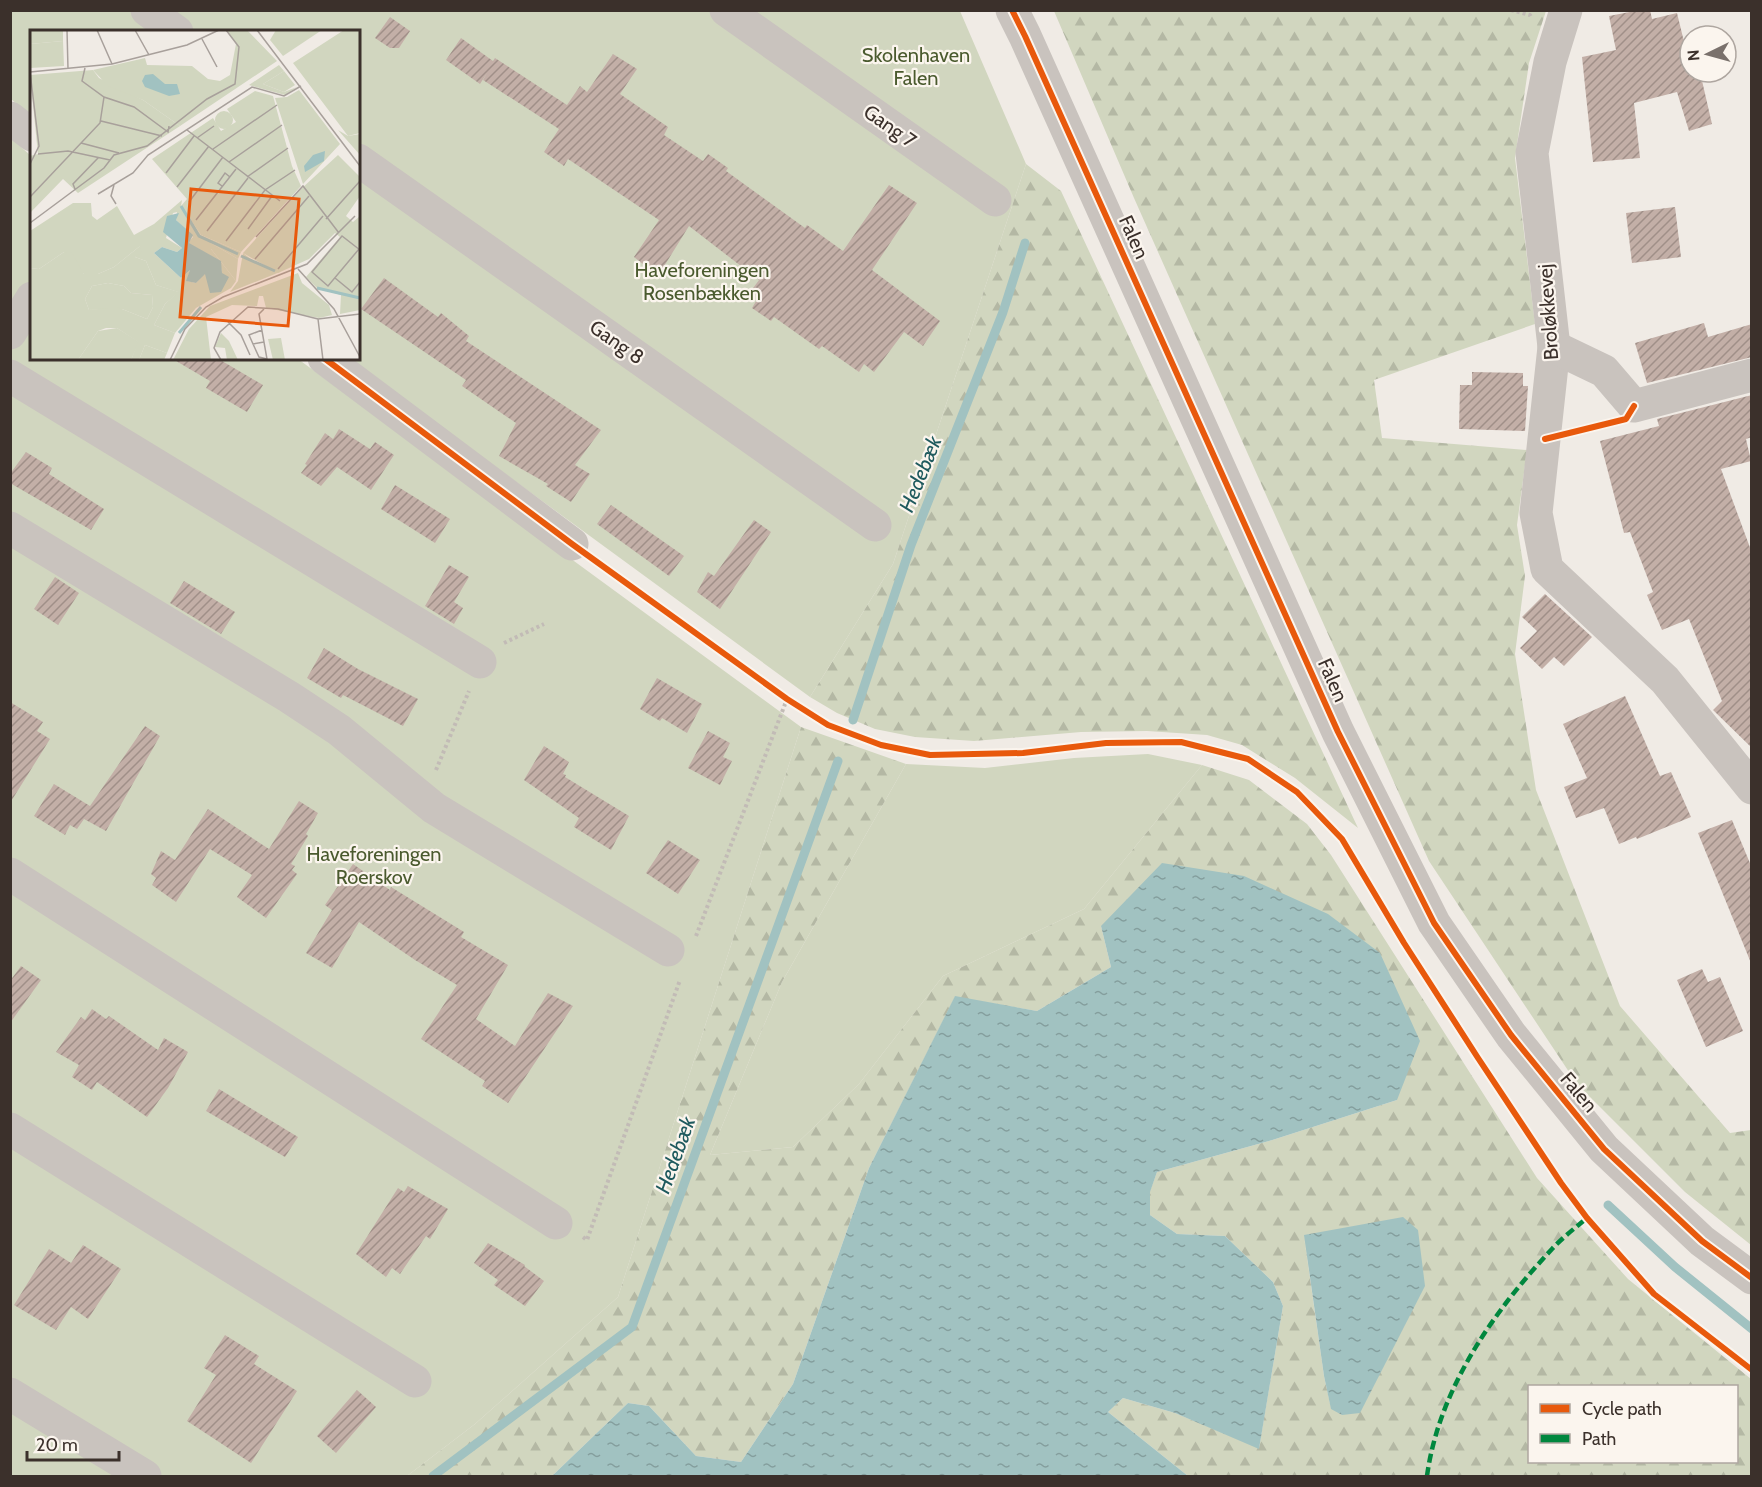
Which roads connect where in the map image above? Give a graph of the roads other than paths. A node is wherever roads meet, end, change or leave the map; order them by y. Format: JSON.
{"nodes":[{"id":1,"x":147,"y":10,"type":"edge"},
{"id":2,"x":726,"y":10,"type":"edge"},
{"id":3,"x":1012,"y":10,"type":"edge"},
{"id":4,"x":1566,"y":10,"type":"edge"},
{"id":5,"x":174,"y":30,"type":"edge"},
{"id":6,"x":10,"y":118,"type":"edge"},
{"id":7,"x":30,"y":133,"type":"edge"},
{"id":8,"x":360,"y":161,"type":"edge"},
{"id":9,"x":995,"y":200,"type":"dead end"},
{"id":10,"x":30,"y":301,"type":"edge"},
{"id":11,"x":10,"y":333,"type":"edge"},
{"id":12,"x":1554,"y":347,"type":"junction"},
{"id":13,"x":327,"y":360,"type":"edge"},
{"id":14,"x":1752,"y":375,"type":"edge"},
{"id":15,"x":10,"y":376,"type":"edge"},
{"id":16,"x":874,"y":525,"type":"dead end"},
{"id":17,"x":10,"y":528,"type":"edge"},
{"id":18,"x":572,"y":544,"type":"dead end"},
{"id":19,"x":480,"y":662,"type":"road end"},
{"id":20,"x":1752,"y":788,"type":"edge"},
{"id":21,"x":10,"y":874,"type":"edge"},
{"id":22,"x":682,"y":953,"type":"road end"},
{"id":23,"x":10,"y":1129,"type":"edge"},
{"id":24,"x":556,"y":1223,"type":"road end"},
{"id":25,"x":1752,"y":1278,"type":"edge"},
{"id":26,"x":415,"y":1381,"type":"dead end"},
{"id":27,"x":10,"y":1394,"type":"edge"},
{"id":28,"x":144,"y":1476,"type":"edge"}],
"edges":[{"from":1,"to":5,"type":"street"},
{"from":2,"to":9,"type":"street","name":"Gang 7"},
{"from":3,"to":25,"type":"street","name":"Falen"},
{"from":4,"to":12,"type":"street","name":"Broløkkevej"},
{"from":6,"to":7,"type":"street"},
{"from":8,"to":16,"type":"street","name":"Gang 8"},
{"from":10,"to":11,"type":"street"},
{"from":12,"to":14,"type":"street"},
{"from":12,"to":20,"type":"street","name":"Broløkkevej"},
{"from":13,"to":18,"type":"street"},
{"from":15,"to":19,"type":"street"},
{"from":17,"to":22,"type":"street"},
{"from":21,"to":24,"type":"street"},
{"from":23,"to":26,"type":"street"},
{"from":27,"to":28,"type":"street"}]}
